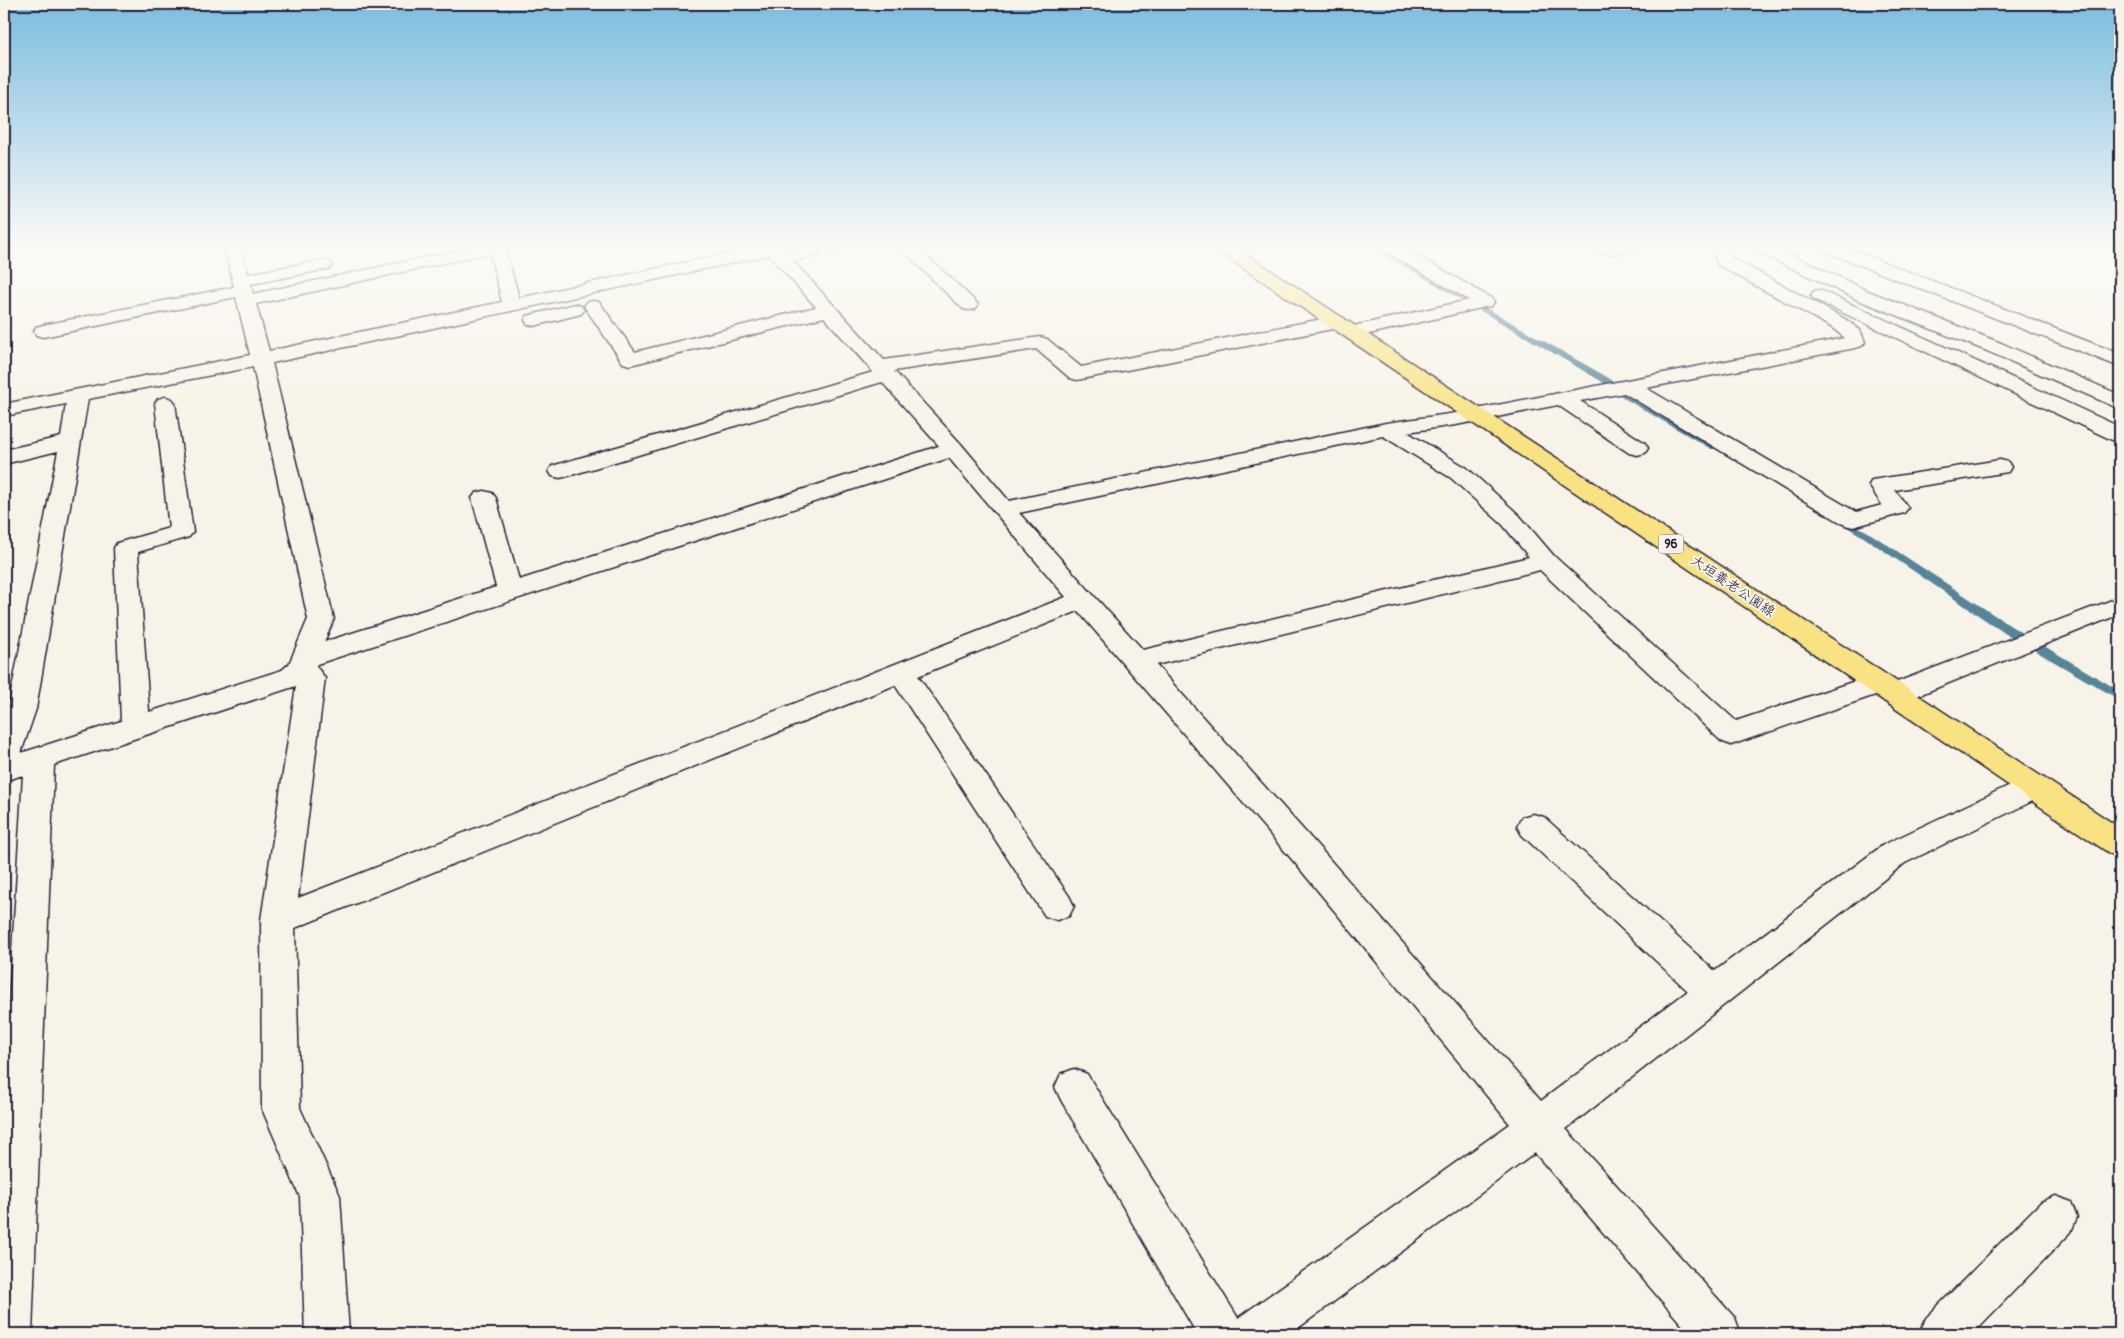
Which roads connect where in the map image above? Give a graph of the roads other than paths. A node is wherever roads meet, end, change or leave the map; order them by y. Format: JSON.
{"nodes":[{"id":1,"x":161,"y":307,"type":"edge"},
{"id":2,"x":247,"y":307,"type":"edge"},
{"id":3,"x":501,"y":307,"type":"edge"},
{"id":4,"x":587,"y":307,"type":"edge"},
{"id":5,"x":594,"y":307,"type":"edge"},
{"id":6,"x":826,"y":307,"type":"edge"},
{"id":7,"x":1315,"y":307,"type":"edge"},
{"id":8,"x":1455,"y":307,"type":"edge"},
{"id":9,"x":1810,"y":307,"type":"edge"},
{"id":10,"x":1847,"y":307,"type":"edge"},
{"id":11,"x":1867,"y":307,"type":"edge"},
{"id":12,"x":1893,"y":307,"type":"edge"},
{"id":13,"x":1986,"y":307,"type":"edge"},
{"id":14,"x":828,"y":310,"type":"junction"},
{"id":15,"x":534,"y":320,"type":"dead end"},
{"id":16,"x":1345,"y":327,"type":"junction"},
{"id":17,"x":43,"y":331,"type":"dead end"},
{"id":18,"x":1994,"y":348,"type":"junction"},
{"id":19,"x":261,"y":359,"type":"junction"},
{"id":20,"x":2120,"y":362,"type":"edge"},
{"id":21,"x":883,"y":371,"type":"junction"},
{"id":22,"x":1627,"y":386,"type":"junction"},
{"id":23,"x":2120,"y":387,"type":"edge"},
{"id":24,"x":79,"y":395,"type":"junction"},
{"id":25,"x":1561,"y":398,"type":"junction"},
{"id":26,"x":165,"y":403,"type":"dead end"},
{"id":27,"x":2120,"y":403,"type":"edge"},
{"id":28,"x":4,"y":410,"type":"edge"},
{"id":29,"x":1476,"y":414,"type":"junction"},
{"id":30,"x":2120,"y":429,"type":"edge"},
{"id":31,"x":1386,"y":430,"type":"junction"},
{"id":32,"x":2120,"y":435,"type":"edge"},
{"id":33,"x":71,"y":441,"type":"junction"},
{"id":34,"x":1637,"y":448,"type":"dead end"},
{"id":35,"x":954,"y":449,"type":"junction"},
{"id":36,"x":4,"y":457,"type":"edge"},
{"id":37,"x":2000,"y":467,"type":"dead end"},
{"id":38,"x":560,"y":471,"type":"dead end"},
{"id":39,"x":484,"y":498,"type":"dead end"},
{"id":40,"x":1003,"y":509,"type":"junction"},
{"id":41,"x":1545,"y":561,"type":"junction"},
{"id":42,"x":510,"y":592,"type":"junction"},
{"id":43,"x":1084,"y":600,"type":"junction"},
{"id":44,"x":2120,"y":605,"type":"edge"},
{"id":45,"x":1137,"y":661,"type":"junction"},
{"id":46,"x":303,"y":663,"type":"junction"},
{"id":47,"x":901,"y":673,"type":"junction"},
{"id":48,"x":1886,"y":688,"type":"junction"},
{"id":49,"x":136,"y":727,"type":"junction"},
{"id":50,"x":21,"y":759,"type":"edge"},
{"id":51,"x":4,"y":770,"type":"edge"},
{"id":52,"x":2034,"y":787,"type":"junction"},
{"id":53,"x":1533,"y":826,"type":"dead end"},
{"id":54,"x":2120,"y":844,"type":"edge"},
{"id":55,"x":1057,"y":906,"type":"dead end"},
{"id":56,"x":278,"y":920,"type":"junction"},
{"id":57,"x":1713,"y":992,"type":"junction"},
{"id":58,"x":1074,"y":1087,"type":"dead end"},
{"id":59,"x":1538,"y":1127,"type":"junction"},
{"id":60,"x":2056,"y":1217,"type":"dead end"},
{"id":61,"x":10,"y":1334,"type":"edge"},
{"id":62,"x":327,"y":1334,"type":"edge"},
{"id":63,"x":1222,"y":1334,"type":"edge"},
{"id":64,"x":1253,"y":1334,"type":"edge"},
{"id":65,"x":1719,"y":1334,"type":"edge"},
{"id":66,"x":1942,"y":1334,"type":"edge"}],
"edges":[{"from":1,"to":17,"type":"street"},
{"from":2,"to":19,"type":"street"},
{"from":3,"to":19,"type":"street"},
{"from":4,"to":15,"type":"street"},
{"from":5,"to":14,"type":"street"},
{"from":6,"to":14,"type":"street"},
{"from":7,"to":16,"type":"main road","name":"大垣養老公園線","number":"96"},
{"from":8,"to":16,"type":"street"},
{"from":9,"to":22,"type":"street"},
{"from":10,"to":32,"type":"street"},
{"from":11,"to":18,"type":"street"},
{"from":12,"to":18,"type":"street"},
{"from":13,"to":20,"type":"street"},
{"from":14,"to":21,"type":"street"},
{"from":16,"to":21,"type":"street"},
{"from":16,"to":29,"type":"main road","name":"大垣養老公園線","number":"96"},
{"from":18,"to":23,"type":"street"},
{"from":18,"to":27,"type":"street"},
{"from":18,"to":30,"type":"street"},
{"from":19,"to":24,"type":"street"},
{"from":19,"to":46,"type":"street"},
{"from":21,"to":35,"type":"street"},
{"from":21,"to":38,"type":"street"},
{"from":22,"to":25,"type":"street"},
{"from":22,"to":37,"type":"street"},
{"from":24,"to":28,"type":"street"},
{"from":24,"to":33,"type":"street"},
{"from":25,"to":29,"type":"street"},
{"from":25,"to":34,"type":"street"},
{"from":26,"to":49,"type":"street"},
{"from":29,"to":31,"type":"street"},
{"from":29,"to":48,"type":"main road","name":"大垣養老公園線","number":"96"},
{"from":31,"to":40,"type":"street"},
{"from":31,"to":41,"type":"street"},
{"from":33,"to":36,"type":"street"},
{"from":33,"to":50,"type":"street"},
{"from":35,"to":40,"type":"street"},
{"from":35,"to":42,"type":"street"},
{"from":39,"to":42,"type":"street"},
{"from":40,"to":43,"type":"street"},
{"from":41,"to":45,"type":"street"},
{"from":41,"to":48,"type":"street"},
{"from":42,"to":46,"type":"street"},
{"from":43,"to":45,"type":"street"},
{"from":43,"to":47,"type":"street"},
{"from":44,"to":48,"type":"street"},
{"from":45,"to":59,"type":"street"},
{"from":46,"to":49,"type":"street"},
{"from":46,"to":56,"type":"street"},
{"from":47,"to":55,"type":"street"},
{"from":47,"to":56,"type":"street"},
{"from":48,"to":52,"type":"main road","name":"大垣養老公園線","number":"96"},
{"from":49,"to":50,"type":"street"},
{"from":50,"to":51,"type":"street"},
{"from":50,"to":61,"type":"street"},
{"from":52,"to":54,"type":"main road","name":"大垣養老公園線","number":"96"},
{"from":52,"to":57,"type":"street"},
{"from":53,"to":57,"type":"street"},
{"from":56,"to":62,"type":"street"},
{"from":57,"to":59,"type":"street"},
{"from":58,"to":63,"type":"street"},
{"from":59,"to":64,"type":"street"},
{"from":59,"to":65,"type":"street"},
{"from":60,"to":66,"type":"street"}]}
